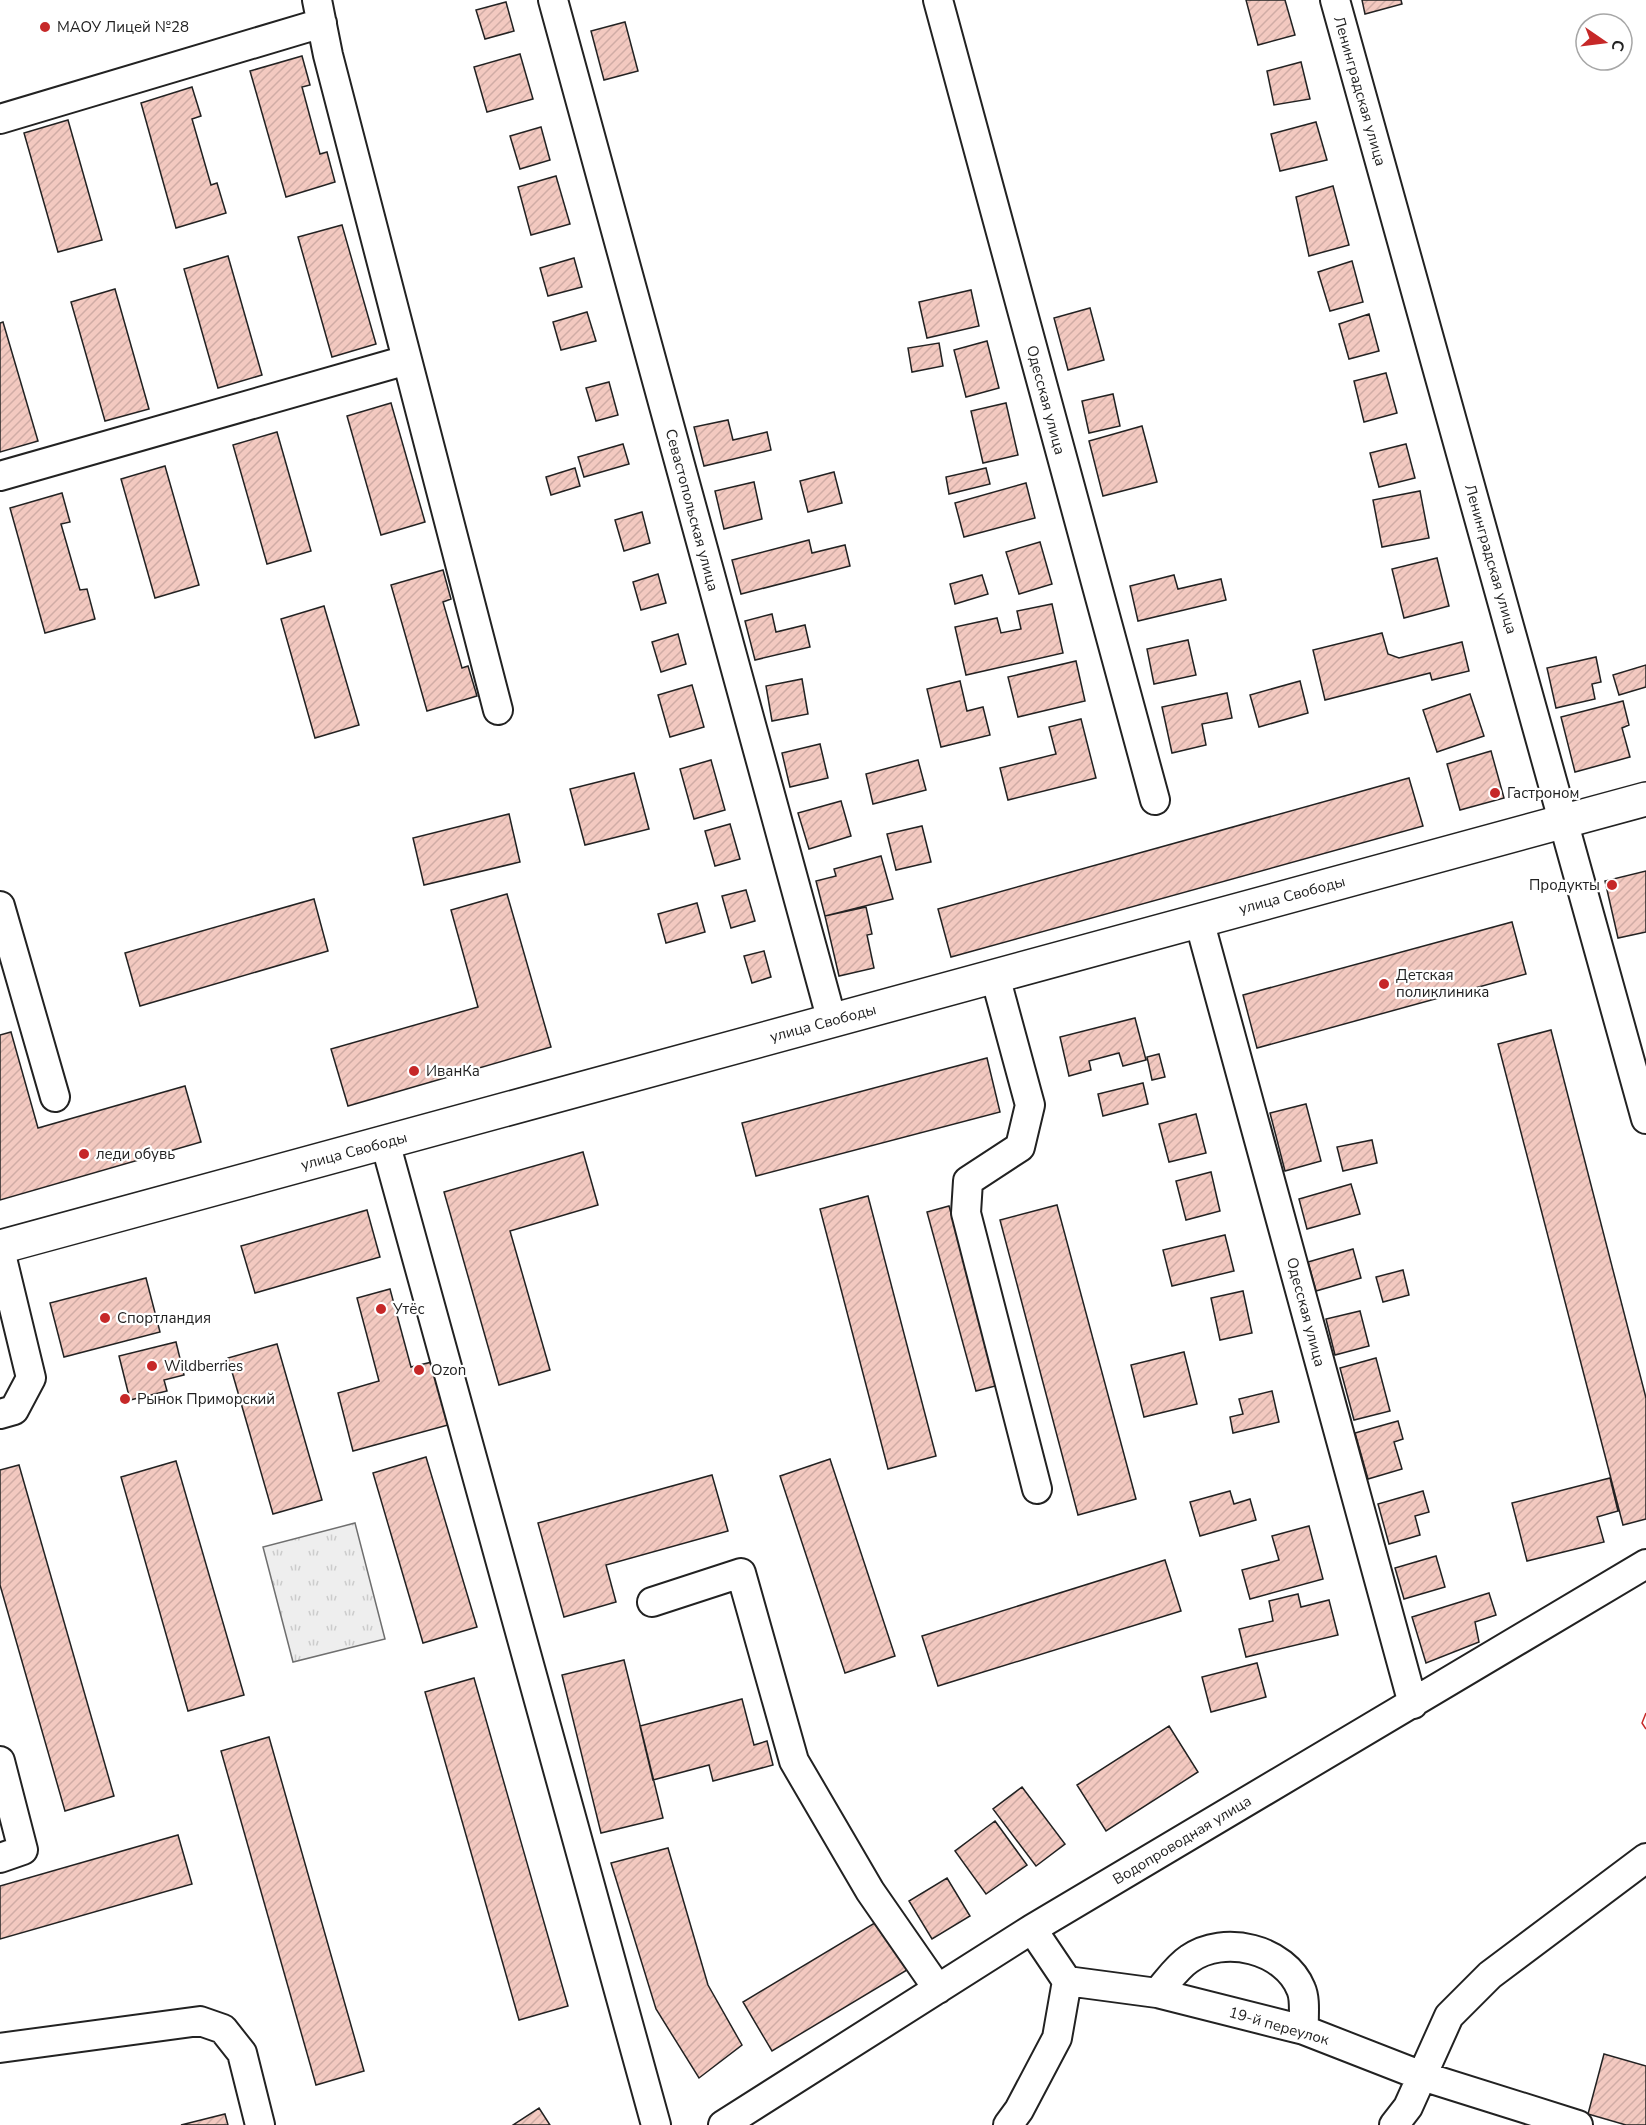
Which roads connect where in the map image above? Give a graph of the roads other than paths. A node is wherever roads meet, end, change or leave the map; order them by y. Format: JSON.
{"nodes":[{"id":1,"x":553,"y":0,"type":"edge"},
{"id":2,"x":938,"y":0,"type":"edge"},
{"id":3,"x":1335,"y":0,"type":"edge"},
{"id":4,"x":320,"y":11,"type":"edge"},
{"id":5,"x":0,"y":119,"type":"edge"},
{"id":6,"x":407,"y":360,"type":"junction"},
{"id":7,"x":0,"y":476,"type":"edge"},
{"id":8,"x":498,"y":710,"type":"dead end"},
{"id":9,"x":1646,"y":799,"type":"edge"},
{"id":10,"x":1155,"y":800,"type":"dead end"},
{"id":11,"x":1564,"y":821,"type":"junction"},
{"id":12,"x":0,"y":906,"type":"edge"},
{"id":13,"x":1199,"y":920,"type":"junction"},
{"id":14,"x":995,"y":976,"type":"junction"},
{"id":15,"x":832,"y":1021,"type":"junction"},
{"id":16,"x":56,"y":1097,"type":"dead end"},
{"id":17,"x":1646,"y":1119,"type":"edge"},
{"id":18,"x":385,"y":1142,"type":"junction"},
{"id":19,"x":0,"y":1249,"type":"edge"},
{"id":20,"x":0,"y":1414,"type":"edge"},
{"id":21,"x":1037,"y":1489,"type":"dead end"},
{"id":22,"x":1646,"y":1564,"type":"edge"},
{"id":23,"x":652,"y":1602,"type":"dead end"},
{"id":24,"x":1413,"y":1704,"type":"junction"},
{"id":25,"x":0,"y":1761,"type":"edge"},
{"id":26,"x":0,"y":1858,"type":"edge"},
{"id":27,"x":1646,"y":1858,"type":"edge"},
{"id":28,"x":1032,"y":1929,"type":"junction"},
{"id":29,"x":1067,"y":1981,"type":"junction"},
{"id":30,"x":938,"y":1989,"type":"junction"},
{"id":31,"x":1157,"y":1993,"type":"junction"},
{"id":32,"x":1304,"y":2030,"type":"junction"},
{"id":33,"x":0,"y":2048,"type":"edge"},
{"id":34,"x":1422,"y":2076,"type":"junction"},
{"id":35,"x":260,"y":2125,"type":"edge"},
{"id":36,"x":656,"y":2125,"type":"edge"},
{"id":37,"x":723,"y":2125,"type":"edge"},
{"id":38,"x":1008,"y":2125,"type":"edge"},
{"id":39,"x":1394,"y":2125,"type":"edge"},
{"id":40,"x":1578,"y":2125,"type":"edge"}],
"edges":[{"from":1,"to":15,"type":"street","name":"Севастопольская улица"},
{"from":2,"to":10,"type":"street","name":"Одесская улица"},
{"from":3,"to":11,"type":"street","name":"Ленинградская улица"},
{"from":4,"to":5,"type":"street"},
{"from":4,"to":6,"type":"street"},
{"from":6,"to":7,"type":"street"},
{"from":6,"to":8,"type":"street"},
{"from":9,"to":11,"type":"main road","name":"улица Свободы"},
{"from":11,"to":13,"type":"main road","name":"улица Свободы"},
{"from":11,"to":17,"type":"street","name":"Ленинградская улица"},
{"from":12,"to":16,"type":"street"},
{"from":13,"to":14,"type":"main road","name":"улица Свободы"},
{"from":13,"to":24,"type":"street","name":"Одесская улица"},
{"from":14,"to":15,"type":"main road","name":"улица Свободы"},
{"from":14,"to":21,"type":"street"},
{"from":15,"to":18,"type":"main road","name":"улица Свободы"},
{"from":18,"to":19,"type":"main road","name":"улица Свободы"},
{"from":18,"to":36,"type":"street"},
{"from":19,"to":20,"type":"street"},
{"from":22,"to":24,"type":"street","name":"Водопроводная улица"},
{"from":23,"to":30,"type":"street"},
{"from":24,"to":28,"type":"street","name":"Водопроводная улица"},
{"from":25,"to":26,"type":"street"},
{"from":27,"to":34,"type":"street"},
{"from":28,"to":29,"type":"street"},
{"from":28,"to":30,"type":"street","name":"Водопроводная улица"},
{"from":29,"to":31,"type":"street","name":"19-й переулок"},
{"from":29,"to":38,"type":"street"},
{"from":30,"to":37,"type":"street","name":"Водопроводная улица"},
{"from":31,"to":32,"type":"street","name":"19-й переулок"},
{"from":31,"to":32,"type":"street"},
{"from":32,"to":34,"type":"street","name":"19-й переулок"},
{"from":33,"to":35,"type":"street"},
{"from":34,"to":39,"type":"street"},
{"from":34,"to":40,"type":"street","name":"19-й переулок"}]}
